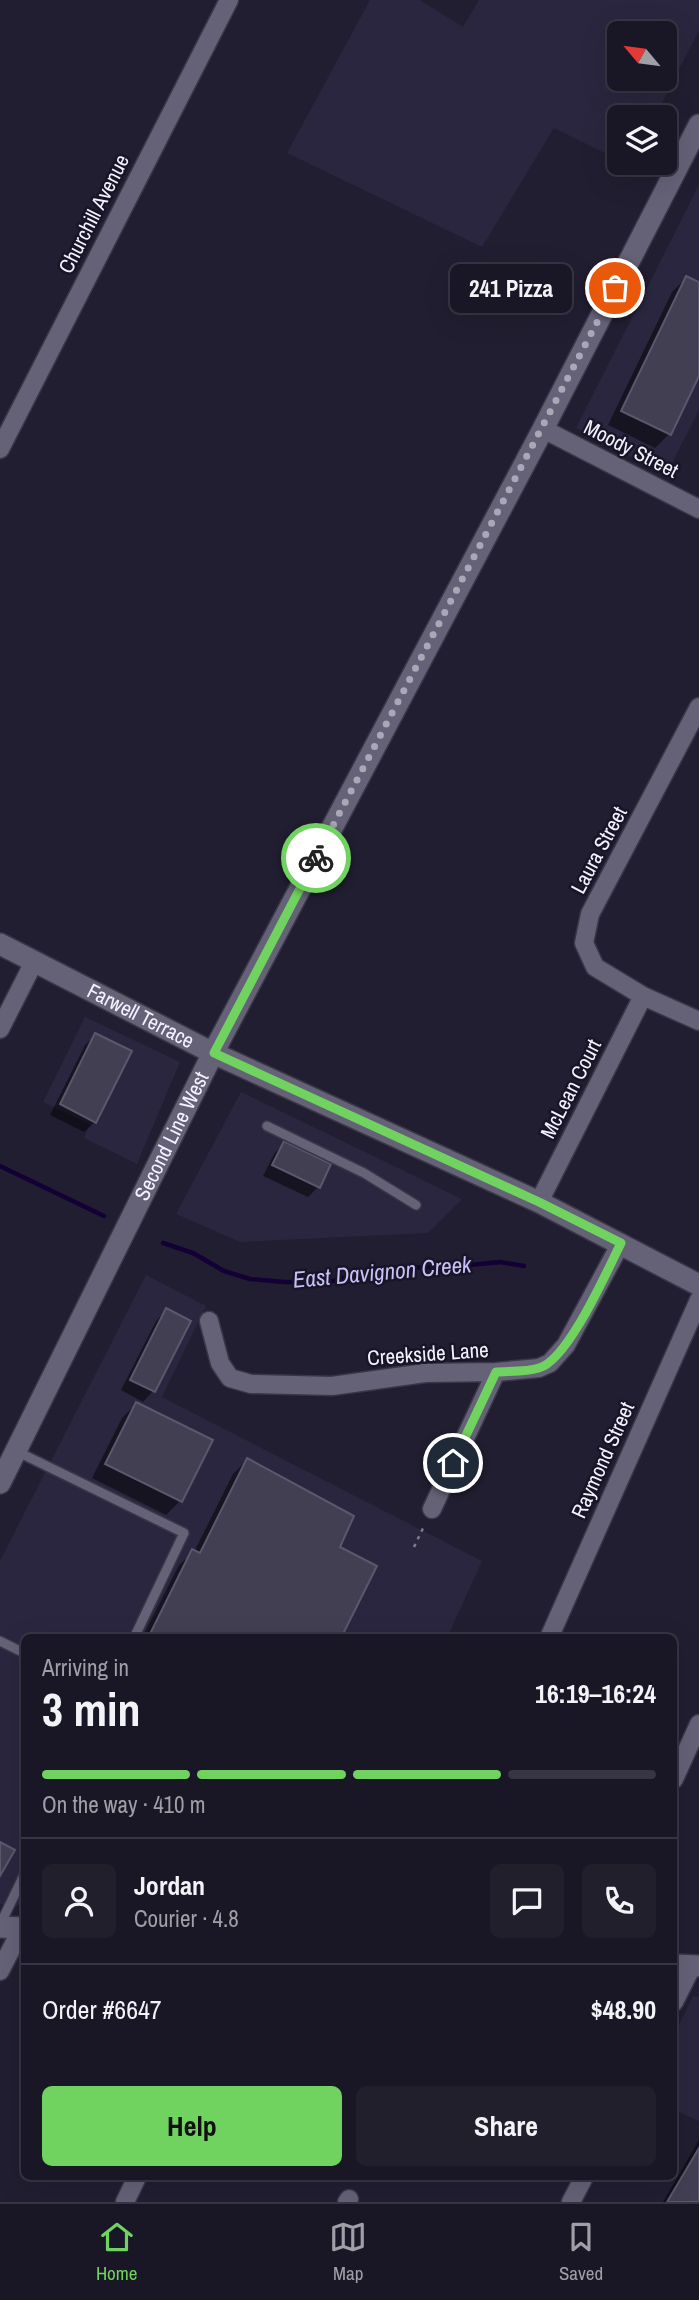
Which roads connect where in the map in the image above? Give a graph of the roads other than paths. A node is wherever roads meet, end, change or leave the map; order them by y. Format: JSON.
{"nodes":[{"id":1,"x":229,"y":0,"type":"edge"},
{"id":2,"x":699,"y":125,"type":"edge"},
{"id":3,"x":543,"y":429,"type":"junction"},
{"id":4,"x":0,"y":449,"type":"edge"},
{"id":5,"x":699,"y":509,"type":"edge"},
{"id":6,"x":699,"y":707,"type":"edge"},
{"id":7,"x":0,"y":944,"type":"edge"},
{"id":8,"x":34,"y":962,"type":"junction"},
{"id":9,"x":643,"y":996,"type":"junction"},
{"id":10,"x":699,"y":1021,"type":"edge"},
{"id":11,"x":0,"y":1029,"type":"edge"},
{"id":12,"x":214,"y":1053,"type":"junction"},
{"id":13,"x":267,"y":1126,"type":"dead end"},
{"id":14,"x":539,"y":1202,"type":"junction"},
{"id":15,"x":416,"y":1205,"type":"dead end"},
{"id":16,"x":621,"y":1243,"type":"junction"},
{"id":17,"x":699,"y":1285,"type":"edge"},
{"id":18,"x":699,"y":1300,"type":"edge"},
{"id":19,"x":209,"y":1321,"type":"dead end"},
{"id":20,"x":496,"y":1372,"type":"junction"},
{"id":21,"x":16,"y":1451,"type":"junction"},
{"id":22,"x":0,"y":1483,"type":"edge"},
{"id":23,"x":432,"y":1509,"type":"road end"},
{"id":24,"x":136,"y":1634,"type":"edge"},
{"id":25,"x":551,"y":1634,"type":"edge"},
{"id":26,"x":0,"y":1641,"type":"edge"},
{"id":27,"x":21,"y":1652,"type":"edge"},
{"id":28,"x":699,"y":1724,"type":"edge"},
{"id":29,"x":677,"y":1772,"type":"edge"},
{"id":30,"x":21,"y":1881,"type":"edge"},
{"id":31,"x":0,"y":1926,"type":"edge"},
{"id":32,"x":21,"y":1928,"type":"edge"},
{"id":33,"x":21,"y":1932,"type":"edge"},
{"id":34,"x":688,"y":1966,"type":"edge"},
{"id":35,"x":0,"y":1971,"type":"edge"},
{"id":36,"x":677,"y":1994,"type":"edge"},
{"id":37,"x":136,"y":2180,"type":"edge"},
{"id":38,"x":582,"y":2180,"type":"edge"},
{"id":39,"x":125,"y":2202,"type":"edge"},
{"id":40,"x":571,"y":2202,"type":"edge"}],
"edges":[{"from":1,"to":4,"type":"street","name":"Churchill Avenue"},
{"from":2,"to":3,"type":"main road","name":"Second Line West"},
{"from":3,"to":5,"type":"street","name":"Moody Street"},
{"from":3,"to":12,"type":"main road","name":"Second Line West"},
{"from":6,"to":9,"type":"street","name":"Laura Street"},
{"from":7,"to":8,"type":"main road","name":"Farwell Terrace"},
{"from":8,"to":11,"type":"street"},
{"from":8,"to":12,"type":"main road","name":"Farwell Terrace"},
{"from":9,"to":10,"type":"street","name":"Laura Street"},
{"from":9,"to":14,"type":"street","name":"McLean Court"},
{"from":12,"to":14,"type":"main road","name":"Farwell Terrace"},
{"from":12,"to":21,"type":"main road","name":"Second Line West"},
{"from":13,"to":15,"type":"lane"},
{"from":14,"to":16,"type":"main road","name":"Farwell Terrace"},
{"from":16,"to":17,"type":"main road","name":"Farwell Terrace"},
{"from":16,"to":20,"type":"street","name":"Creekside Lane"},
{"from":18,"to":25,"type":"street","name":"Raymond Street"},
{"from":19,"to":20,"type":"street","name":"Creekside Lane"},
{"from":20,"to":23,"type":"street"},
{"from":21,"to":22,"type":"main road","name":"Second Line West"},
{"from":21,"to":24,"type":"lane"},
{"from":26,"to":27,"type":"lane"},
{"from":28,"to":29,"type":"street"},
{"from":30,"to":31,"type":"lane"},
{"from":31,"to":32,"type":"main road"},
{"from":33,"to":35,"type":"street"},
{"from":34,"to":36,"type":"street"},
{"from":37,"to":39,"type":"street"},
{"from":38,"to":40,"type":"street"}]}
